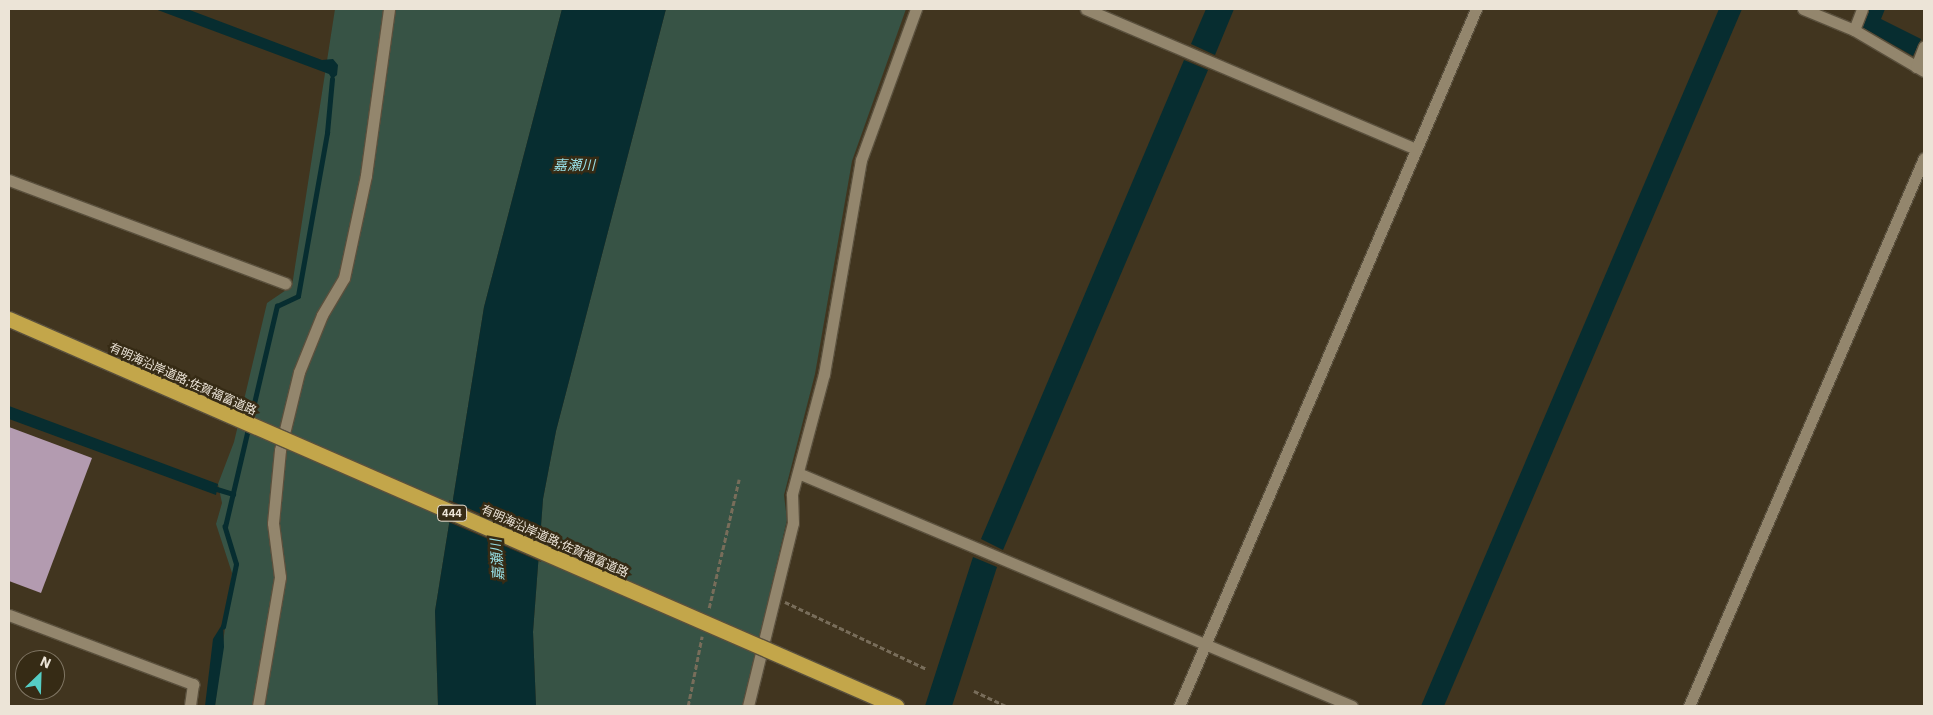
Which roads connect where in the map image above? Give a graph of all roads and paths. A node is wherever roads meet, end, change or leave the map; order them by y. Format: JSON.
{"nodes":[{"id":1,"x":389,"y":9,"type":"edge"},
{"id":2,"x":916,"y":9,"type":"edge"},
{"id":3,"x":1086,"y":9,"type":"edge"},
{"id":4,"x":1476,"y":9,"type":"edge"},
{"id":5,"x":1803,"y":9,"type":"edge"},
{"id":6,"x":1862,"y":9,"type":"edge"},
{"id":7,"x":1854,"y":30,"type":"junction"},
{"id":8,"x":1924,"y":46,"type":"edge"},
{"id":9,"x":1920,"y":69,"type":"edge"},
{"id":10,"x":1416,"y":149,"type":"junction"},
{"id":11,"x":1924,"y":158,"type":"edge"},
{"id":12,"x":9,"y":180,"type":"edge"},
{"id":13,"x":285,"y":283,"type":"dead end"},
{"id":14,"x":9,"y":319,"type":"edge"},
{"id":15,"x":798,"y":473,"type":"junction"},
{"id":16,"x":739,"y":478,"type":"dead end"},
{"id":17,"x":774,"y":597,"type":"junction"},
{"id":18,"x":707,"y":614,"type":"dead end"},
{"id":19,"x":9,"y":615,"type":"edge"},
{"id":20,"x":703,"y":633,"type":"dead end"},
{"id":21,"x":1206,"y":643,"type":"junction"},
{"id":22,"x":927,"y":669,"type":"dead end"},
{"id":23,"x":974,"y":691,"type":"dead end"},
{"id":24,"x":190,"y":706,"type":"edge"},
{"id":25,"x":258,"y":706,"type":"edge"},
{"id":26,"x":688,"y":706,"type":"edge"},
{"id":27,"x":748,"y":706,"type":"edge"},
{"id":28,"x":896,"y":706,"type":"edge"},
{"id":29,"x":1006,"y":706,"type":"edge"},
{"id":30,"x":1179,"y":706,"type":"edge"},
{"id":31,"x":1352,"y":706,"type":"edge"},
{"id":32,"x":1689,"y":706,"type":"edge"}],
"edges":[{"from":1,"to":25,"type":"street"},
{"from":2,"to":15,"type":"street"},
{"from":3,"to":10,"type":"street"},
{"from":4,"to":10,"type":"street"},
{"from":5,"to":7,"type":"street"},
{"from":6,"to":7,"type":"street"},
{"from":7,"to":9,"type":"street"},
{"from":8,"to":9,"type":"street"},
{"from":10,"to":21,"type":"street"},
{"from":11,"to":32,"type":"street"},
{"from":12,"to":13,"type":"street"},
{"from":14,"to":28,"type":"highway","name":"有明海沿岸道路;佐賀福富道路","number":"444","bridge":true},
{"from":15,"to":17,"type":"street"},
{"from":15,"to":21,"type":"street"},
{"from":16,"to":18,"type":"path"},
{"from":17,"to":22,"type":"path"},
{"from":17,"to":27,"type":"street"},
{"from":19,"to":24,"type":"street"},
{"from":20,"to":26,"type":"path"},
{"from":21,"to":30,"type":"street"},
{"from":21,"to":31,"type":"street"},
{"from":23,"to":29,"type":"path"}]}
